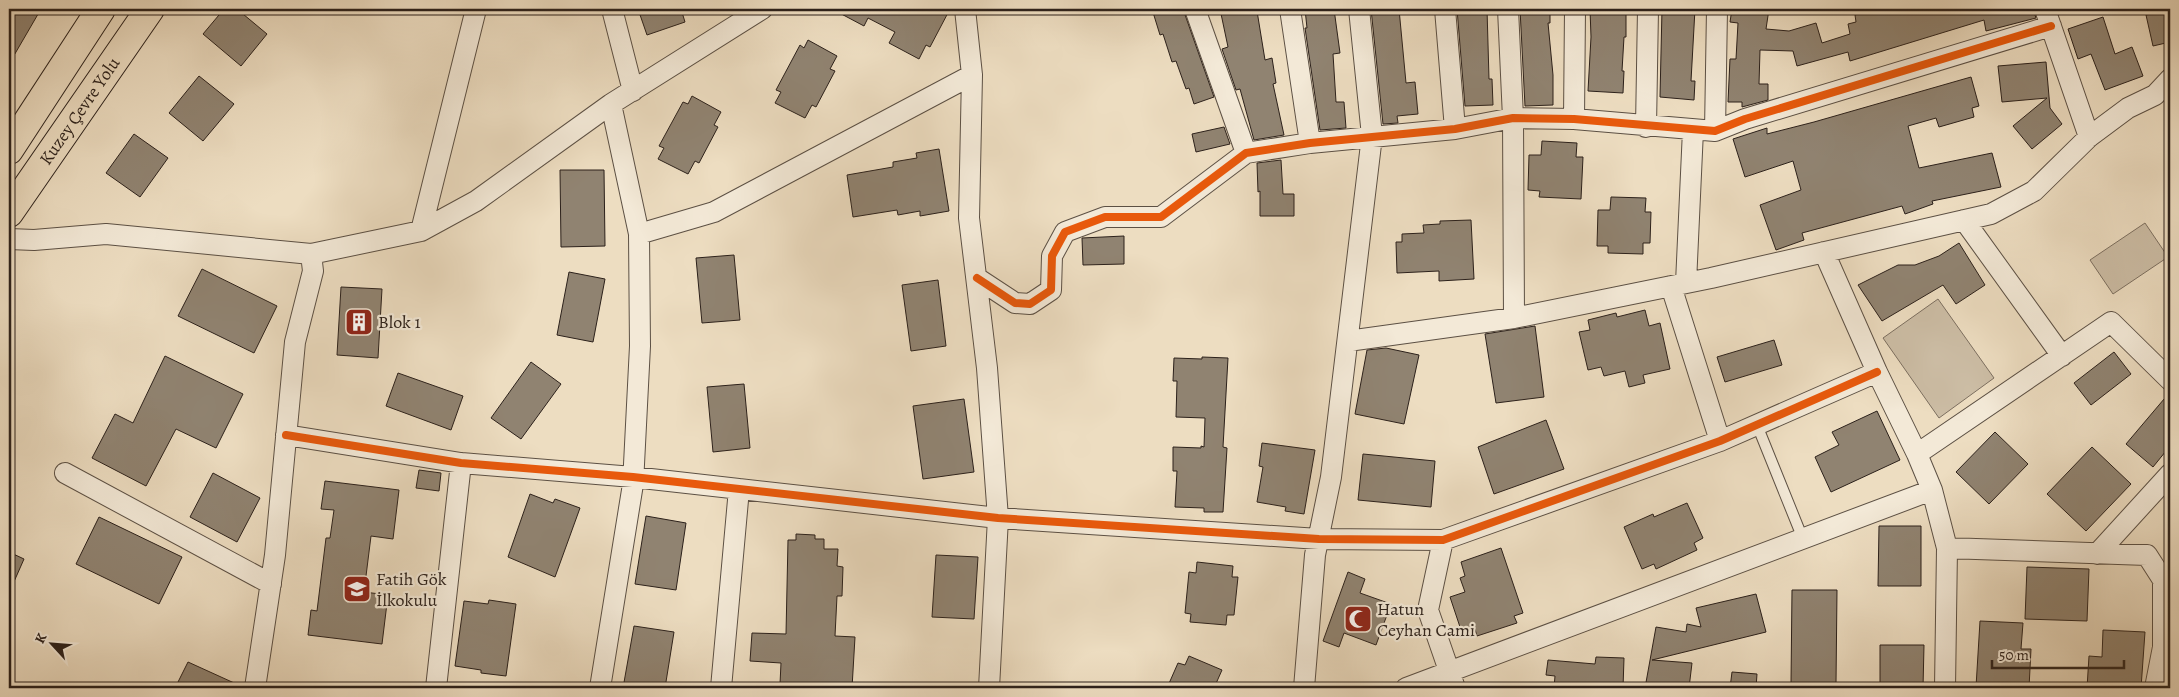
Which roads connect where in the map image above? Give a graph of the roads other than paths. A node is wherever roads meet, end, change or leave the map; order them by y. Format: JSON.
{"nodes":[{"id":1,"x":101,"y":9,"type":"edge"},
{"id":2,"x":150,"y":9,"type":"edge"},
{"id":3,"x":476,"y":9,"type":"edge"},
{"id":4,"x":612,"y":9,"type":"edge"},
{"id":5,"x":762,"y":9,"type":"edge"},
{"id":6,"x":965,"y":9,"type":"edge"},
{"id":7,"x":1195,"y":9,"type":"edge"},
{"id":8,"x":1290,"y":9,"type":"edge"},
{"id":9,"x":1359,"y":9,"type":"edge"},
{"id":10,"x":1445,"y":9,"type":"edge"},
{"id":11,"x":1508,"y":9,"type":"edge"},
{"id":12,"x":1575,"y":9,"type":"edge"},
{"id":13,"x":1648,"y":9,"type":"edge"},
{"id":14,"x":1717,"y":9,"type":"edge"},
{"id":15,"x":2048,"y":18,"type":"edge"},
{"id":16,"x":972,"y":75,"type":"junction"},
{"id":17,"x":2170,"y":80,"type":"edge"},
{"id":18,"x":633,"y":91,"type":"junction"},
{"id":19,"x":611,"y":104,"type":"junction"},
{"id":20,"x":1513,"y":118,"type":"junction"},
{"id":21,"x":1574,"y":119,"type":"junction"},
{"id":22,"x":1646,"y":127,"type":"junction"},
{"id":23,"x":1455,"y":129,"type":"junction"},
{"id":24,"x":1693,"y":130,"type":"junction"},
{"id":25,"x":1715,"y":131,"type":"junction"},
{"id":26,"x":1372,"y":136,"type":"junction"},
{"id":27,"x":2089,"y":137,"type":"junction"},
{"id":28,"x":1310,"y":143,"type":"junction"},
{"id":29,"x":9,"y":150,"type":"edge"},
{"id":30,"x":1246,"y":153,"type":"junction"},
{"id":31,"x":9,"y":213,"type":"edge"},
{"id":32,"x":1964,"y":220,"type":"junction"},
{"id":33,"x":421,"y":231,"type":"junction"},
{"id":34,"x":639,"y":234,"type":"junction"},
{"id":35,"x":9,"y":239,"type":"edge"},
{"id":36,"x":1824,"y":252,"type":"junction"},
{"id":37,"x":311,"y":254,"type":"junction"},
{"id":38,"x":977,"y":278,"type":"junction"},
{"id":39,"x":1678,"y":284,"type":"junction"},
{"id":40,"x":1514,"y":318,"type":"junction"},
{"id":41,"x":1348,"y":341,"type":"junction"},
{"id":42,"x":2062,"y":356,"type":"junction"},
{"id":43,"x":1877,"y":372,"type":"junction"},
{"id":44,"x":2170,"y":380,"type":"edge"},
{"id":45,"x":1757,"y":425,"type":"junction"},
{"id":46,"x":286,"y":435,"type":"junction"},
{"id":47,"x":1720,"y":441,"type":"junction"},
{"id":48,"x":1917,"y":454,"type":"junction"},
{"id":49,"x":461,"y":463,"type":"junction"},
{"id":50,"x":65,"y":474,"type":"dead end"},
{"id":51,"x":2170,"y":474,"type":"edge"},
{"id":52,"x":633,"y":477,"type":"junction"},
{"id":53,"x":739,"y":489,"type":"junction"},
{"id":54,"x":1932,"y":490,"type":"junction"},
{"id":55,"x":998,"y":518,"type":"junction"},
{"id":56,"x":1318,"y":539,"type":"junction"},
{"id":57,"x":1803,"y":539,"type":"junction"},
{"id":58,"x":1443,"y":540,"type":"junction"},
{"id":59,"x":1947,"y":548,"type":"junction"},
{"id":60,"x":2097,"y":554,"type":"junction"},
{"id":61,"x":271,"y":584,"type":"junction"},
{"id":62,"x":2167,"y":647,"type":"edge"},
{"id":63,"x":1452,"y":681,"type":"edge"},
{"id":64,"x":255,"y":688,"type":"edge"},
{"id":65,"x":436,"y":688,"type":"edge"},
{"id":66,"x":600,"y":688,"type":"edge"},
{"id":67,"x":721,"y":688,"type":"edge"},
{"id":68,"x":989,"y":688,"type":"edge"},
{"id":69,"x":1304,"y":688,"type":"edge"},
{"id":70,"x":1406,"y":688,"type":"edge"},
{"id":71,"x":1945,"y":688,"type":"edge"},
{"id":72,"x":2155,"y":688,"type":"edge"}],
"edges":[{"from":1,"to":29,"type":"main road","name":"Kuzey Çevre Yolu"},
{"from":2,"to":31,"type":"main road","name":"Kuzey Çevre Yolu"},
{"from":3,"to":33,"type":"street"},
{"from":4,"to":18,"type":"street"},
{"from":5,"to":18,"type":"street"},
{"from":6,"to":16,"type":"street"},
{"from":7,"to":30,"type":"street"},
{"from":8,"to":28,"type":"street"},
{"from":9,"to":26,"type":"street"},
{"from":10,"to":23,"type":"street"},
{"from":11,"to":20,"type":"street"},
{"from":12,"to":21,"type":"street"},
{"from":13,"to":22,"type":"street"},
{"from":14,"to":25,"type":"street"},
{"from":15,"to":25,"type":"street"},
{"from":15,"to":27,"type":"street"},
{"from":16,"to":34,"type":"street"},
{"from":16,"to":38,"type":"street"},
{"from":17,"to":27,"type":"street"},
{"from":18,"to":19,"type":"street"},
{"from":19,"to":33,"type":"street"},
{"from":19,"to":34,"type":"street"},
{"from":20,"to":21,"type":"street"},
{"from":20,"to":23,"type":"street"},
{"from":20,"to":40,"type":"street"},
{"from":21,"to":22,"type":"street"},
{"from":22,"to":24,"type":"street"},
{"from":23,"to":26,"type":"street"},
{"from":24,"to":25,"type":"street"},
{"from":24,"to":39,"type":"street"},
{"from":26,"to":28,"type":"street"},
{"from":26,"to":41,"type":"street"},
{"from":27,"to":32,"type":"street"},
{"from":28,"to":30,"type":"street"},
{"from":30,"to":38,"type":"street"},
{"from":32,"to":36,"type":"street"},
{"from":32,"to":42,"type":"street"},
{"from":33,"to":37,"type":"street"},
{"from":34,"to":52,"type":"street"},
{"from":35,"to":37,"type":"street"},
{"from":36,"to":39,"type":"street"},
{"from":36,"to":43,"type":"street"},
{"from":37,"to":46,"type":"street"},
{"from":38,"to":55,"type":"street"},
{"from":39,"to":40,"type":"street"},
{"from":39,"to":47,"type":"street"},
{"from":40,"to":41,"type":"street"},
{"from":41,"to":56,"type":"street"},
{"from":42,"to":44,"type":"street"},
{"from":42,"to":48,"type":"street"},
{"from":43,"to":45,"type":"street"},
{"from":43,"to":48,"type":"street"},
{"from":45,"to":47,"type":"street"},
{"from":45,"to":57,"type":"lane"},
{"from":46,"to":49,"type":"street"},
{"from":46,"to":61,"type":"street"},
{"from":47,"to":58,"type":"street"},
{"from":48,"to":54,"type":"street"},
{"from":49,"to":52,"type":"street"},
{"from":49,"to":65,"type":"street"},
{"from":50,"to":61,"type":"street"},
{"from":51,"to":60,"type":"street"},
{"from":52,"to":53,"type":"street"},
{"from":52,"to":66,"type":"street"},
{"from":53,"to":55,"type":"street"},
{"from":53,"to":67,"type":"street"},
{"from":54,"to":57,"type":"street"},
{"from":54,"to":59,"type":"street"},
{"from":55,"to":56,"type":"street"},
{"from":55,"to":68,"type":"street"},
{"from":56,"to":58,"type":"street"},
{"from":56,"to":69,"type":"street"},
{"from":57,"to":63,"type":"street"},
{"from":58,"to":63,"type":"street"},
{"from":59,"to":60,"type":"street"},
{"from":59,"to":71,"type":"street"},
{"from":60,"to":62,"type":"street"},
{"from":61,"to":64,"type":"street"},
{"from":62,"to":72,"type":"street"},
{"from":63,"to":70,"type":"street"}]}
